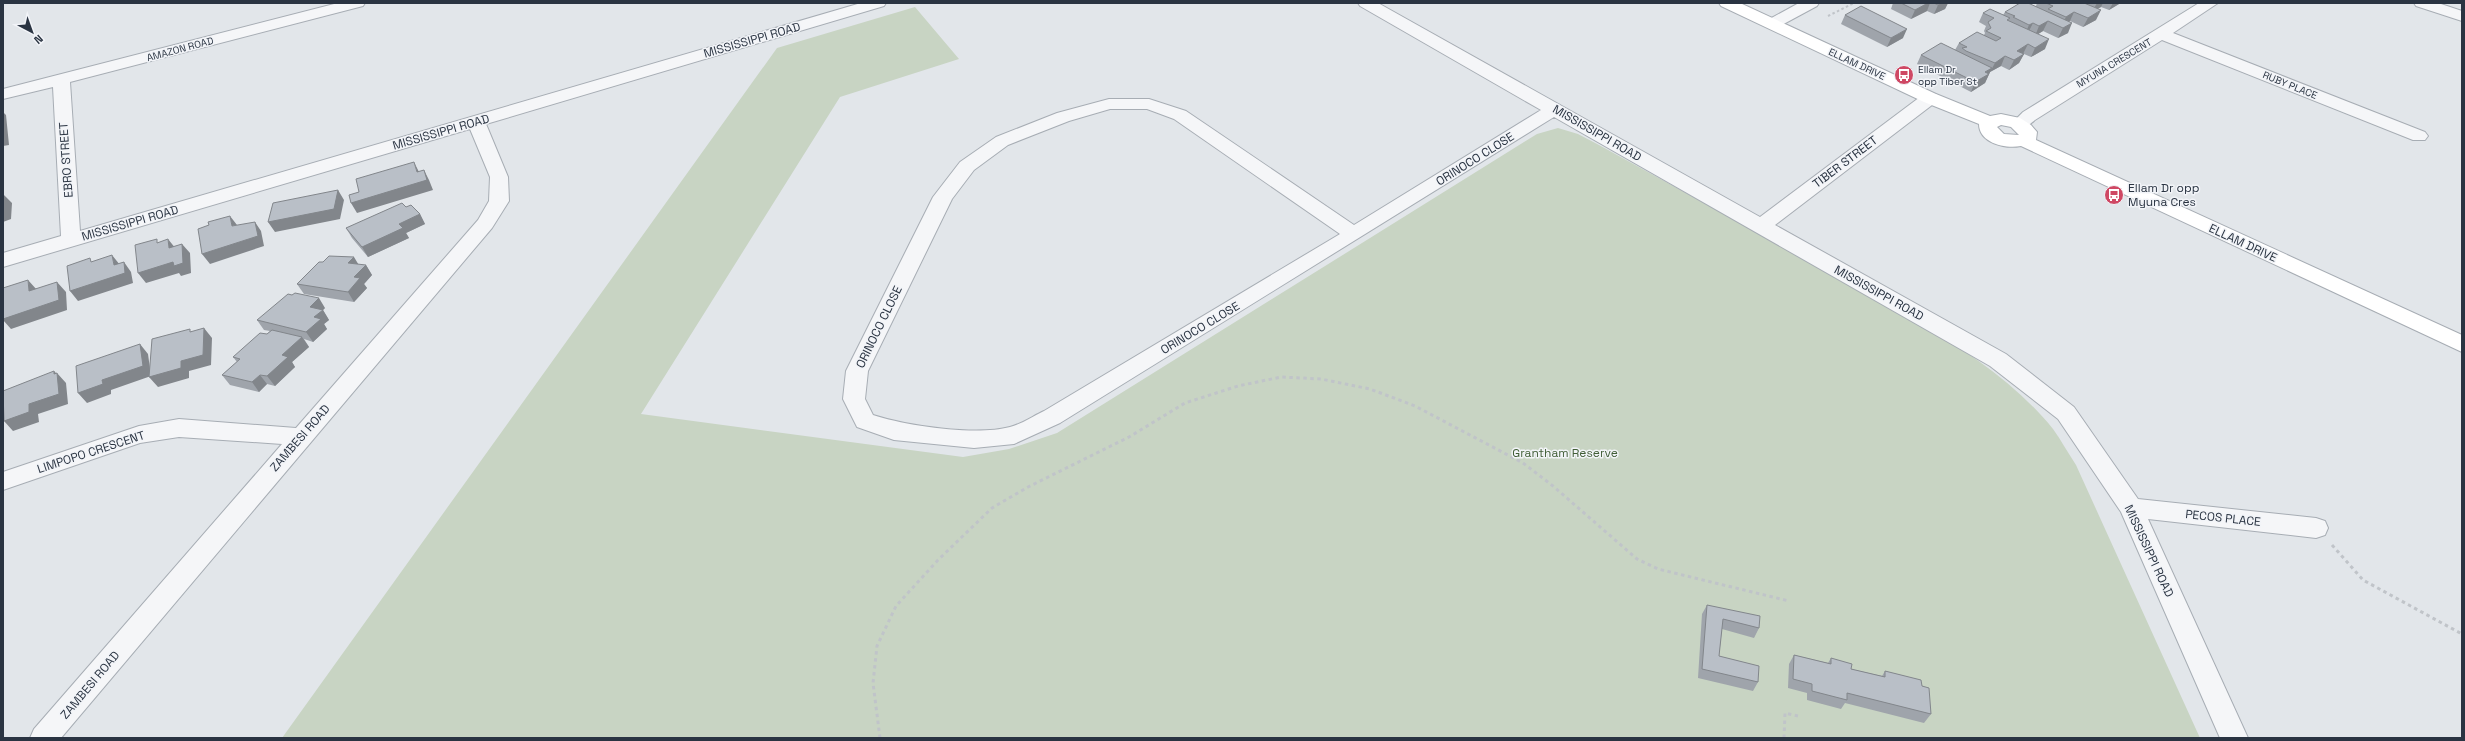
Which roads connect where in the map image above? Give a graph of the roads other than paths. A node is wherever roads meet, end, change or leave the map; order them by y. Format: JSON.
{"nodes":[{"id":1,"x":356,"y":3,"type":"edge"},
{"id":2,"x":878,"y":3,"type":"edge"},
{"id":3,"x":1366,"y":3,"type":"edge"},
{"id":4,"x":1727,"y":3,"type":"edge"},
{"id":5,"x":1811,"y":3,"type":"edge"},
{"id":6,"x":2210,"y":3,"type":"edge"},
{"id":7,"x":2422,"y":3,"type":"edge"},
{"id":8,"x":317,"y":8,"type":"edge"},
{"id":9,"x":2462,"y":16,"type":"edge"},
{"id":10,"x":1772,"y":24,"type":"junction"},
{"id":11,"x":2161,"y":34,"type":"junction"},
{"id":12,"x":61,"y":80,"type":"junction"},
{"id":13,"x":3,"y":94,"type":"edge"},
{"id":14,"x":1930,"y":98,"type":"junction"},
{"id":15,"x":1555,"y":109,"type":"junction"},
{"id":16,"x":476,"y":122,"type":"junction"},
{"id":17,"x":2022,"y":132,"type":"junction"},
{"id":18,"x":2419,"y":136,"type":"dead end"},
{"id":19,"x":1761,"y":226,"type":"junction"},
{"id":20,"x":1354,"y":234,"type":"junction"},
{"id":21,"x":71,"y":240,"type":"junction"},
{"id":22,"x":3,"y":260,"type":"edge"},
{"id":23,"x":2462,"y":344,"type":"edge"},
{"id":24,"x":301,"y":438,"type":"junction"},
{"id":25,"x":3,"y":481,"type":"edge"},
{"id":26,"x":2130,"y":508,"type":"junction"},
{"id":27,"x":2316,"y":528,"type":"road end"},
{"id":28,"x":44,"y":738,"type":"edge"},
{"id":29,"x":2234,"y":738,"type":"edge"}],
"edges":[{"from":1,"to":8,"type":"street","name":"AMAZON ROAD"},
{"from":2,"to":16,"type":"street","name":"MISSISSIPPI ROAD"},
{"from":3,"to":15,"type":"street","name":"MISSISSIPPI ROAD"},
{"from":4,"to":10,"type":"street","name":"ELLAM DRIVE"},
{"from":5,"to":10,"type":"street"},
{"from":6,"to":11,"type":"street","name":"MYUNA CRESCENT"},
{"from":7,"to":9,"type":"street"},
{"from":8,"to":12,"type":"street","name":"AMAZON ROAD"},
{"from":10,"to":14,"type":"street","name":"ELLAM DRIVE"},
{"from":11,"to":17,"type":"street","name":"MYUNA CRESCENT"},
{"from":11,"to":18,"type":"street","name":"RUBY PLACE"},
{"from":12,"to":13,"type":"street","name":"AMAZON ROAD"},
{"from":12,"to":21,"type":"street","name":"EBRO STREET"},
{"from":14,"to":17,"type":"street","name":"ELLAM DRIVE"},
{"from":14,"to":19,"type":"street","name":"TIBER STREET"},
{"from":15,"to":19,"type":"street","name":"MISSISSIPPI ROAD"},
{"from":15,"to":20,"type":"street","name":"ORINOCO CLOSE"},
{"from":16,"to":21,"type":"street","name":"MISSISSIPPI ROAD"},
{"from":16,"to":24,"type":"street","name":"ZAMBESI ROAD"},
{"from":17,"to":23,"type":"street","name":"ELLAM DRIVE"},
{"from":19,"to":26,"type":"street","name":"MISSISSIPPI ROAD"},
{"from":20,"to":20,"type":"street","name":"ORINOCO CLOSE"},
{"from":21,"to":22,"type":"street","name":"MISSISSIPPI ROAD"},
{"from":24,"to":25,"type":"street","name":"LIMPOPO CRESCENT"},
{"from":24,"to":28,"type":"street","name":"ZAMBESI ROAD"},
{"from":26,"to":27,"type":"street","name":"PECOS PLACE"},
{"from":26,"to":29,"type":"street","name":"MISSISSIPPI ROAD"}]}
